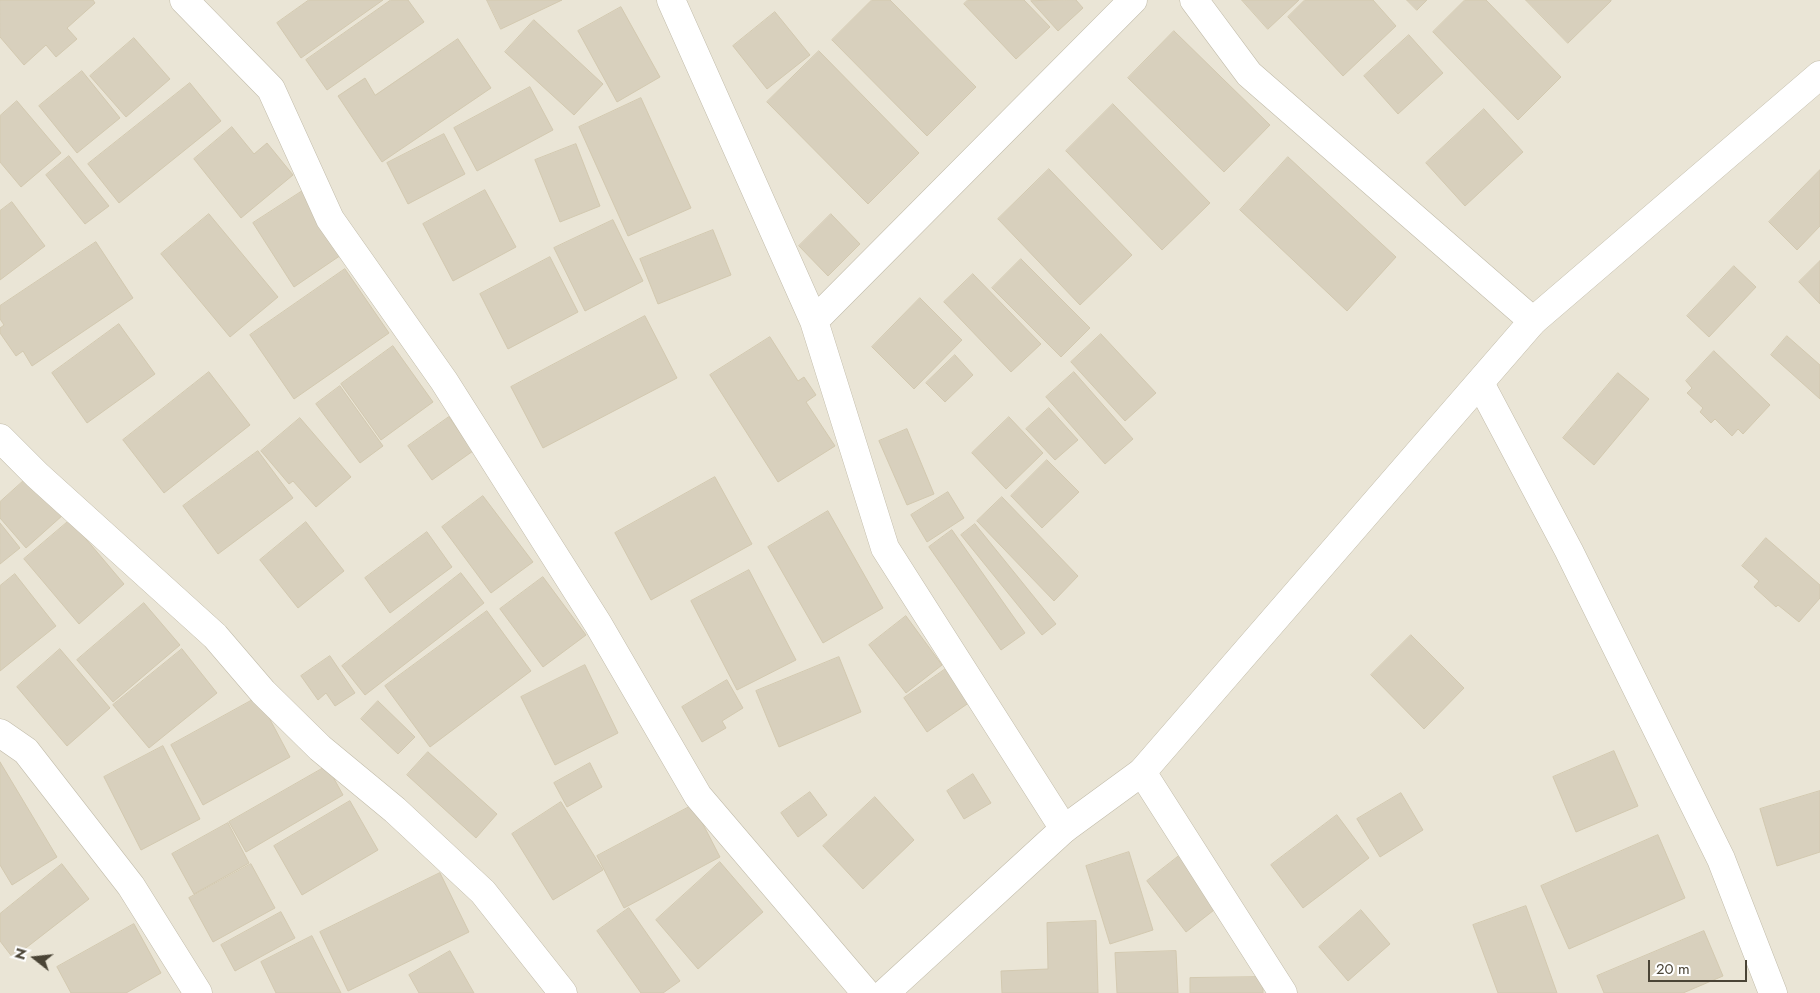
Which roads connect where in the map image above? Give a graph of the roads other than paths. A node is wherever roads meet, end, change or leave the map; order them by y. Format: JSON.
{"nodes":[{"id":1,"x":184,"y":0,"type":"edge"},
{"id":2,"x":671,"y":0,"type":"edge"},
{"id":3,"x":1133,"y":0,"type":"edge"},
{"id":4,"x":1194,"y":0,"type":"edge"},
{"id":5,"x":1820,"y":75,"type":"edge"},
{"id":6,"x":1533,"y":320,"type":"junction"},
{"id":7,"x":814,"y":321,"type":"junction"},
{"id":8,"x":1480,"y":383,"type":"junction"},
{"id":9,"x":0,"y":438,"type":"edge"},
{"id":10,"x":0,"y":732,"type":"edge"},
{"id":11,"x":1142,"y":772,"type":"junction"},
{"id":12,"x":1064,"y":829,"type":"junction"},
{"id":13,"x":198,"y":993,"type":"edge"},
{"id":14,"x":563,"y":993,"type":"edge"},
{"id":15,"x":866,"y":993,"type":"edge"},
{"id":16,"x":885,"y":993,"type":"edge"},
{"id":17,"x":1283,"y":993,"type":"edge"},
{"id":18,"x":1773,"y":993,"type":"edge"}],
"edges":[{"from":1,"to":15,"type":"street"},
{"from":2,"to":7,"type":"street"},
{"from":3,"to":7,"type":"street"},
{"from":4,"to":6,"type":"street"},
{"from":5,"to":6,"type":"street"},
{"from":6,"to":8,"type":"street"},
{"from":7,"to":12,"type":"street"},
{"from":8,"to":11,"type":"street"},
{"from":8,"to":18,"type":"street"},
{"from":9,"to":14,"type":"street"},
{"from":10,"to":13,"type":"street"},
{"from":11,"to":12,"type":"street"},
{"from":11,"to":17,"type":"street"},
{"from":12,"to":16,"type":"street"}]}
